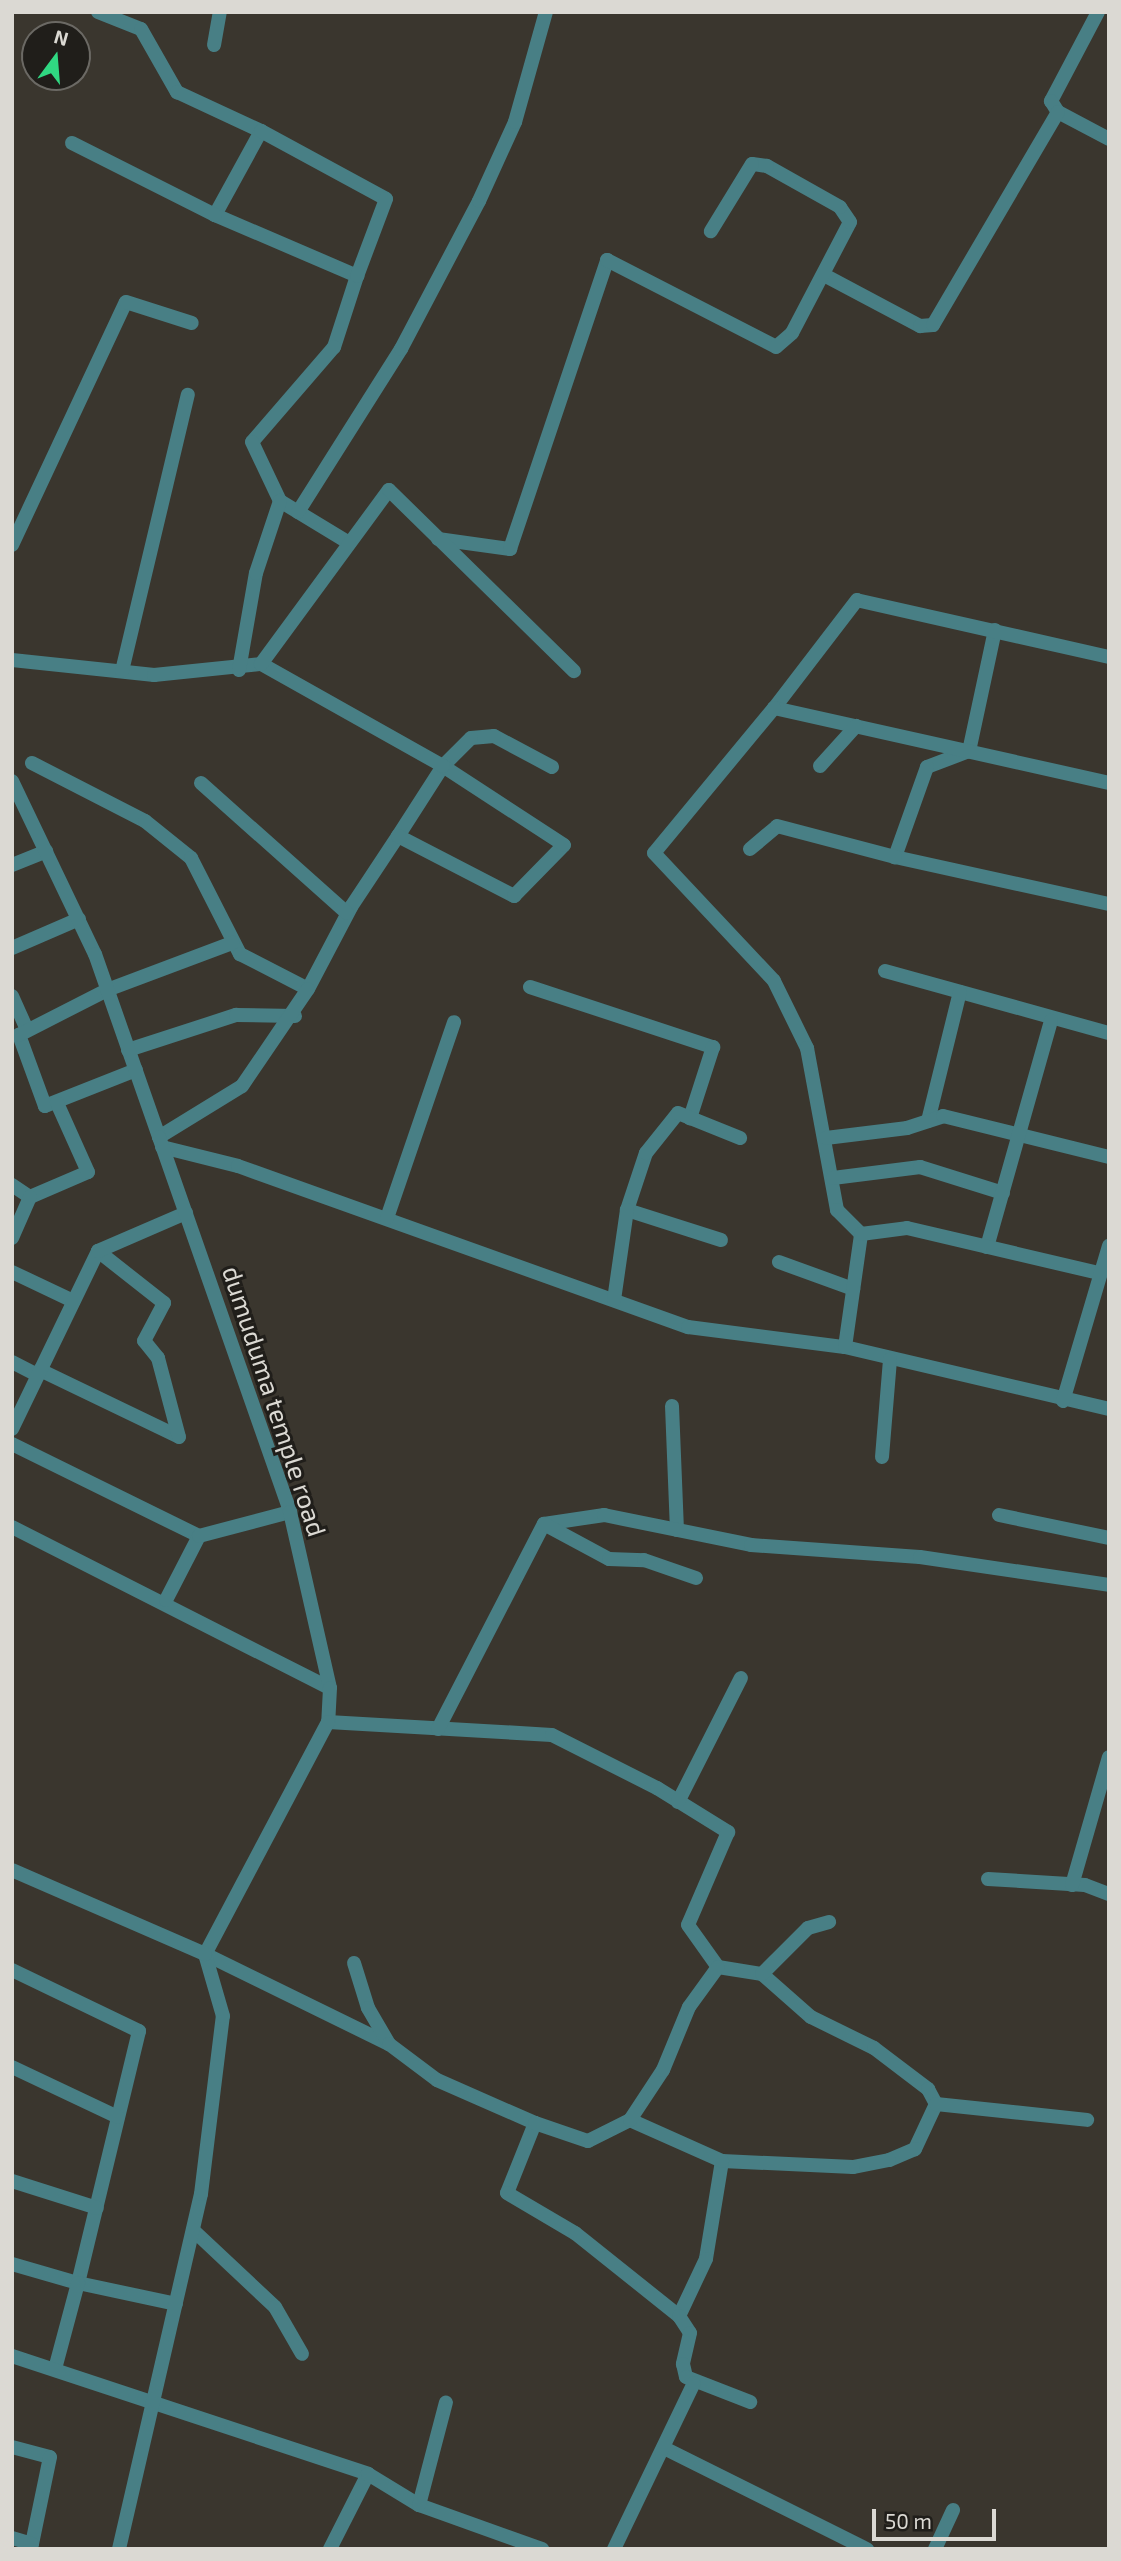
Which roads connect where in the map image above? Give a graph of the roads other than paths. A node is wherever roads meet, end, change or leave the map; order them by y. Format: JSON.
{"nodes":[{"id":1,"x":98,"y":12,"type":"edge"},
{"id":2,"x":220,"y":12,"type":"edge"},
{"id":3,"x":546,"y":12,"type":"edge"},
{"id":4,"x":1098,"y":12,"type":"edge"},
{"id":5,"x":214,"y":46,"type":"dead end"},
{"id":6,"x":1058,"y":112,"type":"junction"},
{"id":7,"x":261,"y":131,"type":"junction"},
{"id":8,"x":1109,"y":139,"type":"edge"},
{"id":9,"x":72,"y":144,"type":"dead end"},
{"id":10,"x":215,"y":215,"type":"junction"},
{"id":11,"x":711,"y":231,"type":"dead end"},
{"id":12,"x":824,"y":275,"type":"junction"},
{"id":13,"x":357,"y":276,"type":"junction"},
{"id":14,"x":192,"y":323,"type":"dead end"},
{"id":15,"x":188,"y":395,"type":"dead end"},
{"id":16,"x":280,"y":501,"type":"junction"},
{"id":17,"x":298,"y":512,"type":"junction"},
{"id":18,"x":438,"y":539,"type":"junction"},
{"id":19,"x":349,"y":543,"type":"junction"},
{"id":20,"x":12,"y":545,"type":"edge"},
{"id":21,"x":995,"y":630,"type":"junction"},
{"id":22,"x":1109,"y":657,"type":"edge"},
{"id":23,"x":12,"y":660,"type":"edge"},
{"id":24,"x":261,"y":664,"type":"junction"},
{"id":25,"x":239,"y":670,"type":"junction"},
{"id":26,"x":122,"y":671,"type":"junction"},
{"id":27,"x":575,"y":671,"type":"dead end"},
{"id":28,"x":774,"y":708,"type":"junction"},
{"id":29,"x":856,"y":726,"type":"junction"},
{"id":30,"x":969,"y":751,"type":"junction"},
{"id":31,"x":32,"y":763,"type":"dead end"},
{"id":32,"x":443,"y":766,"type":"junction"},
{"id":33,"x":820,"y":766,"type":"dead end"},
{"id":34,"x":552,"y":767,"type":"dead end"},
{"id":35,"x":12,"y":782,"type":"edge"},
{"id":36,"x":201,"y":783,"type":"dead end"},
{"id":37,"x":1109,"y":783,"type":"edge"},
{"id":38,"x":398,"y":836,"type":"junction"},
{"id":39,"x":750,"y":849,"type":"dead end"},
{"id":40,"x":46,"y":850,"type":"junction"},
{"id":41,"x":895,"y":857,"type":"junction"},
{"id":42,"x":12,"y":866,"type":"edge"},
{"id":43,"x":1109,"y":904,"type":"edge"},
{"id":44,"x":347,"y":913,"type":"junction"},
{"id":45,"x":79,"y":919,"type":"junction"},
{"id":46,"x":232,"y":943,"type":"junction"},
{"id":47,"x":12,"y":948,"type":"edge"},
{"id":48,"x":885,"y":971,"type":"dead end"},
{"id":49,"x":530,"y":987,"type":"dead end"},
{"id":50,"x":308,"y":989,"type":"junction"},
{"id":51,"x":107,"y":990,"type":"junction"},
{"id":52,"x":960,"y":992,"type":"junction"},
{"id":53,"x":12,"y":996,"type":"edge"},
{"id":54,"x":295,"y":1016,"type":"junction"},
{"id":55,"x":1051,"y":1021,"type":"junction"},
{"id":56,"x":454,"y":1022,"type":"dead end"},
{"id":57,"x":27,"y":1030,"type":"junction"},
{"id":58,"x":1109,"y":1033,"type":"edge"},
{"id":59,"x":128,"y":1050,"type":"junction"},
{"id":60,"x":136,"y":1070,"type":"junction"},
{"id":61,"x":57,"y":1103,"type":"junction"},
{"id":62,"x":690,"y":1118,"type":"junction"},
{"id":63,"x":928,"y":1121,"type":"junction"},
{"id":64,"x":1021,"y":1133,"type":"junction"},
{"id":65,"x":740,"y":1138,"type":"dead end"},
{"id":66,"x":826,"y":1138,"type":"junction"},
{"id":67,"x":161,"y":1142,"type":"junction"},
{"id":68,"x":1109,"y":1157,"type":"edge"},
{"id":69,"x":833,"y":1178,"type":"junction"},
{"id":70,"x":12,"y":1185,"type":"edge"},
{"id":71,"x":1003,"y":1193,"type":"junction"},
{"id":72,"x":30,"y":1197,"type":"junction"},
{"id":73,"x":627,"y":1210,"type":"junction"},
{"id":74,"x":186,"y":1213,"type":"junction"},
{"id":75,"x":387,"y":1218,"type":"junction"},
{"id":76,"x":861,"y":1234,"type":"junction"},
{"id":77,"x":12,"y":1238,"type":"edge"},
{"id":78,"x":721,"y":1240,"type":"dead end"},
{"id":79,"x":1109,"y":1246,"type":"edge"},
{"id":80,"x":987,"y":1247,"type":"junction"},
{"id":81,"x":98,"y":1251,"type":"junction"},
{"id":82,"x":779,"y":1262,"type":"dead end"},
{"id":83,"x":12,"y":1272,"type":"edge"},
{"id":84,"x":1099,"y":1273,"type":"junction"},
{"id":85,"x":853,"y":1289,"type":"junction"},
{"id":86,"x":614,"y":1300,"type":"junction"},
{"id":87,"x":74,"y":1301,"type":"junction"},
{"id":88,"x":845,"y":1347,"type":"junction"},
{"id":89,"x":890,"y":1359,"type":"junction"},
{"id":90,"x":12,"y":1362,"type":"edge"},
{"id":91,"x":39,"y":1373,"type":"junction"},
{"id":92,"x":1063,"y":1401,"type":"junction"},
{"id":93,"x":672,"y":1406,"type":"dead end"},
{"id":94,"x":1109,"y":1409,"type":"edge"},
{"id":95,"x":12,"y":1429,"type":"edge"},
{"id":96,"x":12,"y":1444,"type":"edge"},
{"id":97,"x":882,"y":1457,"type":"dead end"},
{"id":98,"x":290,"y":1512,"type":"junction"},
{"id":99,"x":999,"y":1515,"type":"dead end"},
{"id":100,"x":544,"y":1524,"type":"junction"},
{"id":101,"x":12,"y":1527,"type":"edge"},
{"id":102,"x":677,"y":1530,"type":"junction"},
{"id":103,"x":199,"y":1536,"type":"junction"},
{"id":104,"x":1109,"y":1538,"type":"edge"},
{"id":105,"x":696,"y":1578,"type":"dead end"},
{"id":106,"x":1109,"y":1585,"type":"edge"},
{"id":107,"x":166,"y":1600,"type":"junction"},
{"id":108,"x":741,"y":1678,"type":"dead end"},
{"id":109,"x":330,"y":1688,"type":"junction"},
{"id":110,"x":328,"y":1722,"type":"junction"},
{"id":111,"x":438,"y":1729,"type":"junction"},
{"id":112,"x":1109,"y":1757,"type":"edge"},
{"id":113,"x":678,"y":1802,"type":"junction"},
{"id":114,"x":12,"y":1870,"type":"edge"},
{"id":115,"x":988,"y":1879,"type":"dead end"},
{"id":116,"x":1072,"y":1885,"type":"junction"},
{"id":117,"x":1109,"y":1894,"type":"edge"},
{"id":118,"x":830,"y":1922,"type":"dead end"},
{"id":119,"x":205,"y":1954,"type":"junction"},
{"id":120,"x":354,"y":1963,"type":"dead end"},
{"id":121,"x":718,"y":1967,"type":"junction"},
{"id":122,"x":12,"y":1970,"type":"edge"},
{"id":123,"x":762,"y":1974,"type":"junction"},
{"id":124,"x":389,"y":2044,"type":"junction"},
{"id":125,"x":12,"y":2067,"type":"edge"},
{"id":126,"x":936,"y":2104,"type":"junction"},
{"id":127,"x":118,"y":2117,"type":"junction"},
{"id":128,"x":630,"y":2120,"type":"junction"},
{"id":129,"x":1087,"y":2120,"type":"dead end"},
{"id":130,"x":535,"y":2123,"type":"junction"},
{"id":131,"x":722,"y":2161,"type":"junction"},
{"id":132,"x":12,"y":2181,"type":"edge"},
{"id":133,"x":97,"y":2208,"type":"junction"},
{"id":134,"x":193,"y":2230,"type":"junction"},
{"id":135,"x":12,"y":2264,"type":"edge"},
{"id":136,"x":78,"y":2283,"type":"junction"},
{"id":137,"x":176,"y":2304,"type":"junction"},
{"id":138,"x":679,"y":2316,"type":"junction"},
{"id":139,"x":302,"y":2354,"type":"dead end"},
{"id":140,"x":12,"y":2356,"type":"edge"},
{"id":141,"x":55,"y":2369,"type":"junction"},
{"id":142,"x":694,"y":2383,"type":"junction"},
{"id":143,"x":154,"y":2399,"type":"junction"},
{"id":144,"x":446,"y":2402,"type":"dead end"},
{"id":145,"x":750,"y":2402,"type":"dead end"},
{"id":146,"x":12,"y":2447,"type":"edge"},
{"id":147,"x":666,"y":2449,"type":"junction"},
{"id":148,"x":368,"y":2474,"type":"junction"},
{"id":149,"x":419,"y":2505,"type":"junction"},
{"id":150,"x":953,"y":2510,"type":"dead end"},
{"id":151,"x":12,"y":2538,"type":"edge"},
{"id":152,"x":119,"y":2549,"type":"edge"},
{"id":153,"x":330,"y":2549,"type":"edge"},
{"id":154,"x":542,"y":2549,"type":"edge"},
{"id":155,"x":614,"y":2549,"type":"edge"},
{"id":156,"x":867,"y":2549,"type":"edge"},
{"id":157,"x":935,"y":2549,"type":"edge"}],
"edges":[{"from":1,"to":7,"type":"street"},
{"from":2,"to":5,"type":"street"},
{"from":3,"to":17,"type":"street"},
{"from":4,"to":6,"type":"street"},
{"from":6,"to":8,"type":"street"},
{"from":6,"to":12,"type":"street"},
{"from":7,"to":10,"type":"street"},
{"from":7,"to":13,"type":"street"},
{"from":9,"to":10,"type":"street"},
{"from":10,"to":13,"type":"street"},
{"from":11,"to":12,"type":"street"},
{"from":12,"to":18,"type":"street"},
{"from":13,"to":16,"type":"street"},
{"from":14,"to":20,"type":"street"},
{"from":15,"to":26,"type":"street"},
{"from":16,"to":17,"type":"street"},
{"from":16,"to":25,"type":"street"},
{"from":17,"to":19,"type":"street"},
{"from":18,"to":19,"type":"street"},
{"from":18,"to":27,"type":"street"},
{"from":19,"to":24,"type":"street"},
{"from":21,"to":22,"type":"street"},
{"from":21,"to":28,"type":"street"},
{"from":21,"to":30,"type":"street"},
{"from":23,"to":26,"type":"street"},
{"from":24,"to":25,"type":"street"},
{"from":24,"to":32,"type":"street"},
{"from":25,"to":26,"type":"street"},
{"from":28,"to":29,"type":"street"},
{"from":28,"to":66,"type":"street"},
{"from":29,"to":30,"type":"street"},
{"from":29,"to":33,"type":"street"},
{"from":30,"to":37,"type":"street"},
{"from":30,"to":41,"type":"street"},
{"from":31,"to":46,"type":"street"},
{"from":32,"to":34,"type":"street"},
{"from":32,"to":38,"type":"street"},
{"from":32,"to":38,"type":"street"},
{"from":35,"to":40,"type":"street","name":"dumuduma temple road"},
{"from":36,"to":44,"type":"street"},
{"from":38,"to":44,"type":"street"},
{"from":39,"to":41,"type":"street"},
{"from":40,"to":42,"type":"street"},
{"from":40,"to":45,"type":"street","name":"dumuduma temple road"},
{"from":41,"to":43,"type":"street"},
{"from":44,"to":50,"type":"street"},
{"from":45,"to":47,"type":"street"},
{"from":45,"to":51,"type":"street","name":"dumuduma temple road"},
{"from":46,"to":50,"type":"street"},
{"from":46,"to":51,"type":"street"},
{"from":48,"to":52,"type":"street"},
{"from":49,"to":62,"type":"street"},
{"from":50,"to":54,"type":"street"},
{"from":51,"to":57,"type":"street"},
{"from":51,"to":59,"type":"street","name":"dumuduma temple road"},
{"from":52,"to":55,"type":"street"},
{"from":52,"to":63,"type":"street"},
{"from":53,"to":57,"type":"street"},
{"from":54,"to":59,"type":"street"},
{"from":54,"to":67,"type":"street"},
{"from":55,"to":58,"type":"street"},
{"from":55,"to":64,"type":"street"},
{"from":56,"to":75,"type":"street"},
{"from":57,"to":61,"type":"street"},
{"from":59,"to":60,"type":"street","name":"dumuduma temple road"},
{"from":60,"to":61,"type":"street"},
{"from":60,"to":67,"type":"street","name":"dumuduma temple road"},
{"from":61,"to":72,"type":"street"},
{"from":62,"to":65,"type":"street"},
{"from":62,"to":73,"type":"street"},
{"from":63,"to":64,"type":"street"},
{"from":63,"to":66,"type":"street"},
{"from":64,"to":68,"type":"street"},
{"from":64,"to":71,"type":"street"},
{"from":66,"to":69,"type":"street"},
{"from":67,"to":74,"type":"street","name":"dumuduma temple road"},
{"from":67,"to":75,"type":"street"},
{"from":69,"to":71,"type":"street"},
{"from":69,"to":76,"type":"street"},
{"from":70,"to":72,"type":"street"},
{"from":71,"to":80,"type":"street"},
{"from":72,"to":77,"type":"street"},
{"from":73,"to":78,"type":"street"},
{"from":73,"to":86,"type":"street"},
{"from":74,"to":81,"type":"street"},
{"from":74,"to":98,"type":"street","name":"dumuduma temple road"},
{"from":75,"to":86,"type":"street"},
{"from":76,"to":80,"type":"street"},
{"from":76,"to":85,"type":"street"},
{"from":79,"to":84,"type":"street"},
{"from":80,"to":84,"type":"street"},
{"from":81,"to":87,"type":"street"},
{"from":81,"to":91,"type":"street"},
{"from":82,"to":85,"type":"street"},
{"from":83,"to":87,"type":"street"},
{"from":84,"to":92,"type":"street"},
{"from":85,"to":88,"type":"street"},
{"from":86,"to":88,"type":"street"},
{"from":87,"to":91,"type":"street"},
{"from":88,"to":89,"type":"street"},
{"from":89,"to":92,"type":"street"},
{"from":89,"to":97,"type":"street"},
{"from":90,"to":91,"type":"street"},
{"from":91,"to":95,"type":"street"},
{"from":92,"to":94,"type":"street"},
{"from":93,"to":102,"type":"street"},
{"from":96,"to":103,"type":"street"},
{"from":98,"to":103,"type":"street"},
{"from":98,"to":109,"type":"street","name":"dumuduma temple road"},
{"from":99,"to":104,"type":"street"},
{"from":100,"to":102,"type":"street"},
{"from":100,"to":105,"type":"street"},
{"from":100,"to":111,"type":"street"},
{"from":101,"to":107,"type":"street"},
{"from":102,"to":106,"type":"street"},
{"from":103,"to":107,"type":"street"},
{"from":107,"to":109,"type":"street"},
{"from":108,"to":113,"type":"street"},
{"from":109,"to":110,"type":"street","name":"dumuduma temple road"},
{"from":110,"to":111,"type":"street"},
{"from":110,"to":119,"type":"street","name":"dumuduma temple road"},
{"from":111,"to":113,"type":"street"},
{"from":112,"to":116,"type":"street"},
{"from":113,"to":121,"type":"street"},
{"from":114,"to":119,"type":"street"},
{"from":115,"to":116,"type":"street"},
{"from":116,"to":117,"type":"street"},
{"from":118,"to":123,"type":"street"},
{"from":119,"to":124,"type":"street"},
{"from":119,"to":134,"type":"street"},
{"from":120,"to":124,"type":"street"},
{"from":121,"to":123,"type":"street"},
{"from":121,"to":128,"type":"street"},
{"from":122,"to":127,"type":"street"},
{"from":123,"to":126,"type":"street"},
{"from":124,"to":130,"type":"street"},
{"from":125,"to":127,"type":"street"},
{"from":126,"to":129,"type":"street"},
{"from":126,"to":131,"type":"street"},
{"from":127,"to":133,"type":"street"},
{"from":128,"to":130,"type":"street"},
{"from":128,"to":131,"type":"street"},
{"from":130,"to":138,"type":"street"},
{"from":131,"to":138,"type":"street"},
{"from":132,"to":133,"type":"street"},
{"from":133,"to":136,"type":"street"},
{"from":134,"to":137,"type":"street"},
{"from":134,"to":139,"type":"street"},
{"from":135,"to":136,"type":"street"},
{"from":136,"to":137,"type":"street"},
{"from":136,"to":141,"type":"street"},
{"from":137,"to":143,"type":"street"},
{"from":138,"to":142,"type":"street"},
{"from":140,"to":141,"type":"street"},
{"from":141,"to":143,"type":"street"},
{"from":142,"to":145,"type":"street"},
{"from":142,"to":147,"type":"street"},
{"from":143,"to":148,"type":"street"},
{"from":143,"to":152,"type":"street"},
{"from":144,"to":149,"type":"street"},
{"from":146,"to":151,"type":"street"},
{"from":147,"to":155,"type":"street"},
{"from":147,"to":156,"type":"street"},
{"from":148,"to":149,"type":"street"},
{"from":148,"to":153,"type":"street"},
{"from":149,"to":154,"type":"street"},
{"from":150,"to":157,"type":"street"}]}
